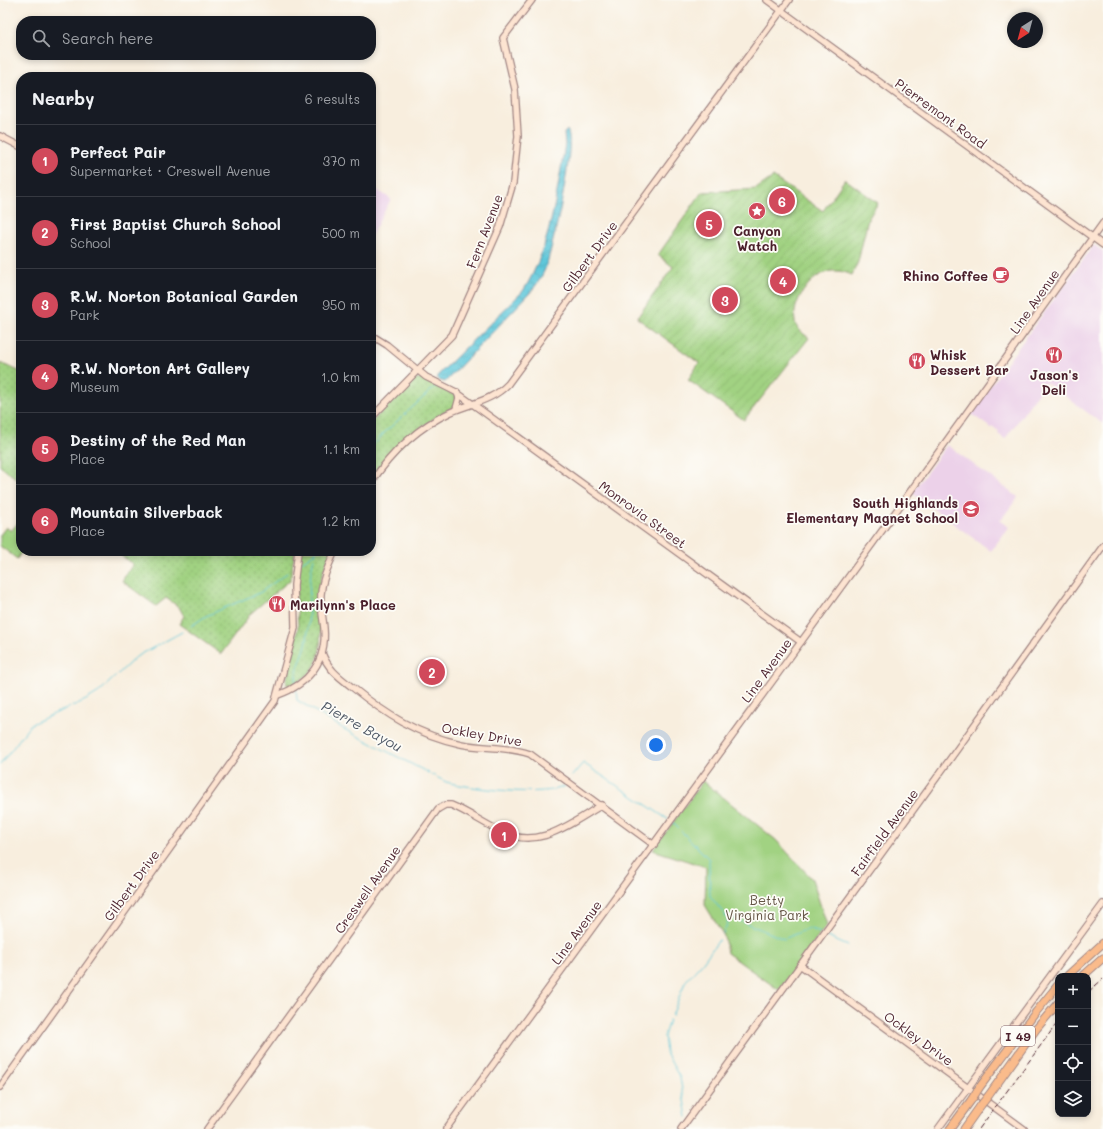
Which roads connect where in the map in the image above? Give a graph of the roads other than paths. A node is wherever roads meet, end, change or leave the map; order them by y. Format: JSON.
{"nodes":[{"id":1,"x":532,"y":0,"type":"edge"},
{"id":2,"x":767,"y":0,"type":"edge"},
{"id":3,"x":789,"y":0,"type":"edge"},
{"id":4,"x":782,"y":11,"type":"junction"},
{"id":5,"x":0,"y":136,"type":"edge"},
{"id":6,"x":16,"y":144,"type":"edge"},
{"id":7,"x":1103,"y":223,"type":"edge"},
{"id":8,"x":1093,"y":237,"type":"junction"},
{"id":9,"x":1103,"y":244,"type":"edge"},
{"id":10,"x":376,"y":338,"type":"edge"},
{"id":11,"x":418,"y":371,"type":"junction"},
{"id":12,"x":454,"y":390,"type":"junction"},
{"id":13,"x":472,"y":404,"type":"junction"},
{"id":14,"x":456,"y":409,"type":"junction"},
{"id":15,"x":376,"y":413,"type":"edge"},
{"id":16,"x":376,"y":476,"type":"edge"},
{"id":17,"x":1103,"y":546,"type":"edge"},
{"id":18,"x":297,"y":556,"type":"edge"},
{"id":19,"x":333,"y":556,"type":"edge"},
{"id":20,"x":800,"y":642,"type":"junction"},
{"id":21,"x":322,"y":653,"type":"junction"},
{"id":22,"x":278,"y":695,"type":"junction"},
{"id":23,"x":602,"y":805,"type":"junction"},
{"id":24,"x":654,"y":845,"type":"junction"},
{"id":25,"x":1103,"y":904,"type":"edge"},
{"id":26,"x":1103,"y":943,"type":"edge"},
{"id":27,"x":1103,"y":958,"type":"edge"},
{"id":28,"x":800,"y":965,"type":"junction"},
{"id":29,"x":1070,"y":973,"type":"edge"},
{"id":30,"x":1086,"y":973,"type":"edge"},
{"id":31,"x":1055,"y":989,"type":"edge"},
{"id":32,"x":1055,"y":1007,"type":"edge"},
{"id":33,"x":0,"y":1087,"type":"edge"},
{"id":34,"x":969,"y":1088,"type":"junction"},
{"id":35,"x":683,"y":1126,"type":"edge"},
{"id":36,"x":207,"y":1129,"type":"edge"},
{"id":37,"x":446,"y":1129,"type":"edge"},
{"id":38,"x":938,"y":1129,"type":"edge"},
{"id":39,"x":950,"y":1129,"type":"edge"},
{"id":40,"x":964,"y":1129,"type":"edge"},
{"id":41,"x":1024,"y":1129,"type":"edge"}],
"edges":[{"from":1,"to":11,"type":"street","name":"Fern Avenue"},
{"from":2,"to":4,"type":"street","name":"Pierremont Road"},
{"from":3,"to":4,"type":"street","name":"Gilbert Drive"},
{"from":4,"to":8,"type":"street","name":"Pierremont Road"},
{"from":4,"to":13,"type":"street","name":"Gilbert Drive"},
{"from":5,"to":6,"type":"street"},
{"from":7,"to":8,"type":"street","name":"Line Avenue"},
{"from":8,"to":9,"type":"street","name":"Pierremont Road"},
{"from":8,"to":20,"type":"street","name":"Line Avenue"},
{"from":10,"to":11,"type":"street"},
{"from":11,"to":12,"type":"street"},
{"from":11,"to":15,"type":"street","name":"Fern Avenue"},
{"from":12,"to":13,"type":"street"},
{"from":12,"to":14,"type":"street"},
{"from":13,"to":14,"type":"street","name":"Gilbert Drive"},
{"from":13,"to":20,"type":"street","name":"Monrovia Street"},
{"from":14,"to":16,"type":"street","name":"Gilbert Drive"},
{"from":17,"to":28,"type":"street","name":"Fairfield Avenue"},
{"from":18,"to":22,"type":"street"},
{"from":19,"to":21,"type":"street"},
{"from":20,"to":24,"type":"street","name":"Line Avenue"},
{"from":21,"to":22,"type":"street"},
{"from":21,"to":23,"type":"street","name":"Ockley Drive"},
{"from":22,"to":33,"type":"street","name":"Gilbert Drive"},
{"from":23,"to":24,"type":"street","name":"Ockley Drive"},
{"from":23,"to":36,"type":"street","name":"Creswell Avenue"},
{"from":24,"to":37,"type":"street","name":"Line Avenue"},
{"from":25,"to":34,"type":"street"},
{"from":26,"to":29,"type":"highway"},
{"from":27,"to":30,"type":"highway"},
{"from":28,"to":34,"type":"street","name":"Ockley Drive"},
{"from":28,"to":35,"type":"street","name":"Fairfield Avenue"},
{"from":31,"to":39,"type":"highway","number":"I 49","bridge":true},
{"from":32,"to":40,"type":"highway","number":"I 49","bridge":true},
{"from":34,"to":38,"type":"street"},
{"from":34,"to":41,"type":"street","name":"Ockley Drive"}]}
